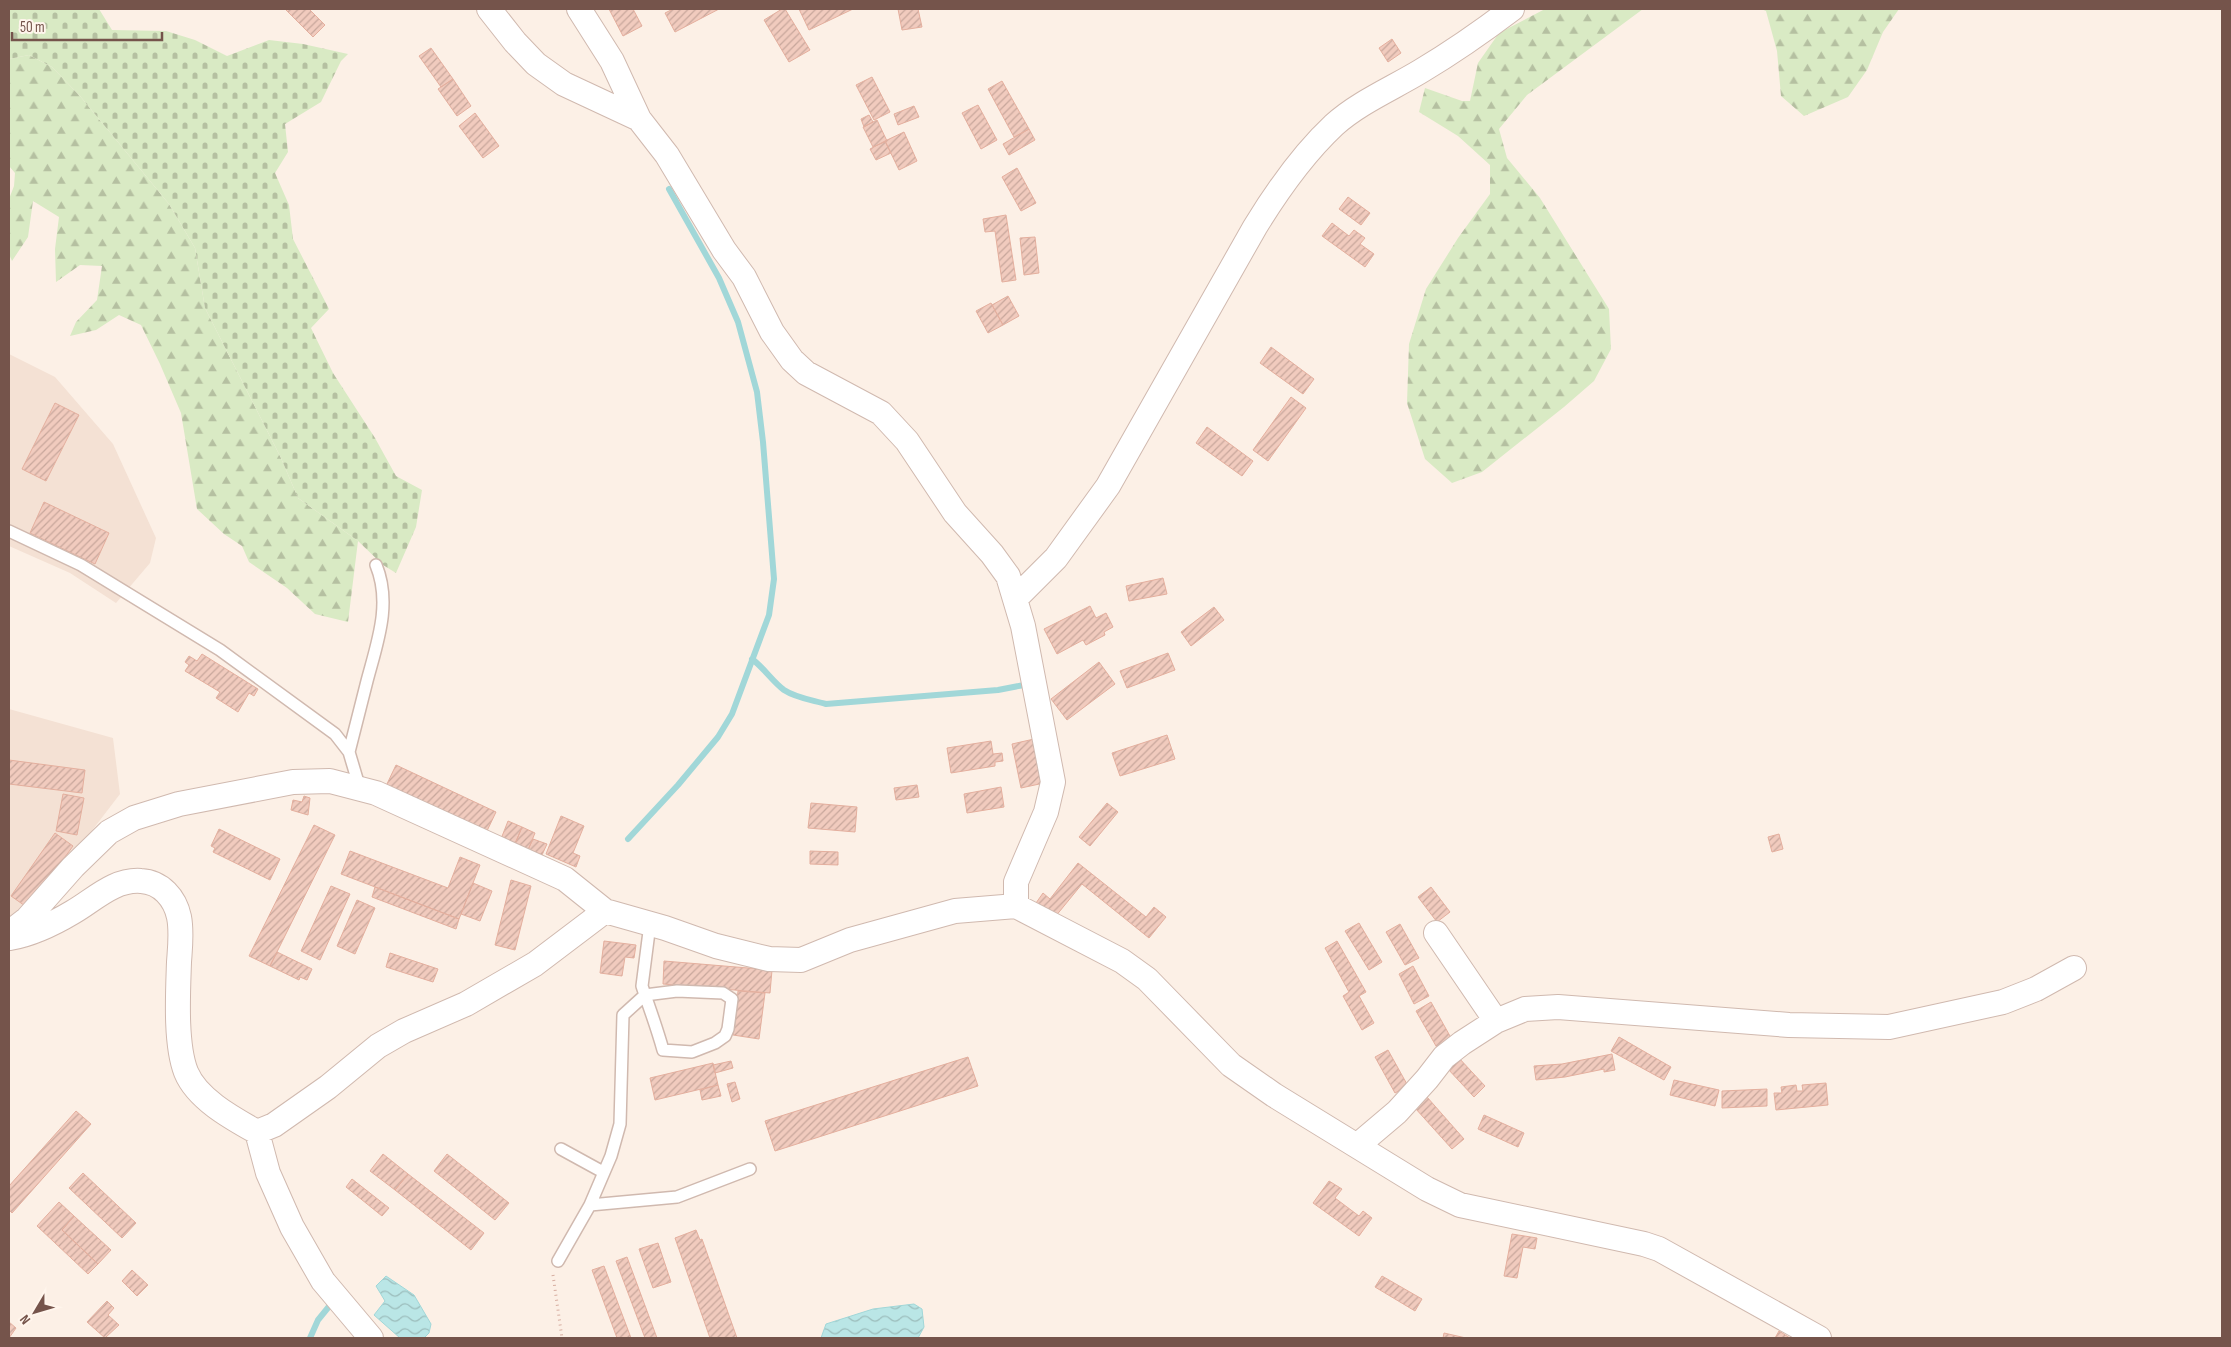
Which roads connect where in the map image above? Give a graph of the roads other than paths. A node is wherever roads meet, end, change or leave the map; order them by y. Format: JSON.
{"nodes":[{"id":1,"x":489,"y":9,"type":"edge"},
{"id":2,"x":579,"y":9,"type":"edge"},
{"id":3,"x":1512,"y":9,"type":"edge"},
{"id":4,"x":639,"y":119,"type":"junction"},
{"id":5,"x":9,"y":531,"type":"edge"},
{"id":6,"x":376,"y":565,"type":"dead end"},
{"id":7,"x":1016,"y":598,"type":"junction"},
{"id":8,"x":349,"y":752,"type":"junction"},
{"id":9,"x":360,"y":789,"type":"junction"},
{"id":10,"x":1016,"y":906,"type":"junction"},
{"id":11,"x":605,"y":911,"type":"junction"},
{"id":12,"x":650,"y":924,"type":"junction"},
{"id":13,"x":9,"y":933,"type":"edge"},
{"id":14,"x":1436,"y":933,"type":"dead end"},
{"id":15,"x":9,"y":938,"type":"edge"},
{"id":16,"x":2074,"y":968,"type":"dead end"},
{"id":17,"x":645,"y":996,"type":"junction"},
{"id":18,"x":1496,"y":1020,"type":"junction"},
{"id":19,"x":257,"y":1132,"type":"junction"},
{"id":20,"x":1358,"y":1145,"type":"junction"},
{"id":21,"x":561,"y":1149,"type":"dead end"},
{"id":22,"x":750,"y":1169,"type":"dead end"},
{"id":23,"x":603,"y":1172,"type":"junction"},
{"id":24,"x":590,"y":1205,"type":"junction"},
{"id":25,"x":558,"y":1261,"type":"road end"},
{"id":26,"x":371,"y":1338,"type":"edge"},
{"id":27,"x":1819,"y":1338,"type":"edge"}],
"edges":[{"from":1,"to":4,"type":"street"},
{"from":2,"to":4,"type":"street"},
{"from":3,"to":7,"type":"street"},
{"from":4,"to":7,"type":"street"},
{"from":5,"to":8,"type":"lane"},
{"from":6,"to":8,"type":"lane"},
{"from":7,"to":10,"type":"street"},
{"from":8,"to":9,"type":"lane"},
{"from":9,"to":11,"type":"street"},
{"from":9,"to":13,"type":"street"},
{"from":10,"to":12,"type":"street"},
{"from":10,"to":20,"type":"street"},
{"from":11,"to":12,"type":"street"},
{"from":11,"to":19,"type":"street"},
{"from":12,"to":17,"type":"lane"},
{"from":14,"to":18,"type":"street"},
{"from":15,"to":19,"type":"street"},
{"from":16,"to":18,"type":"street"},
{"from":17,"to":17,"type":"lane"},
{"from":17,"to":23,"type":"lane"},
{"from":18,"to":20,"type":"street"},
{"from":19,"to":26,"type":"street"},
{"from":20,"to":27,"type":"street"},
{"from":21,"to":23,"type":"lane"},
{"from":22,"to":24,"type":"lane"},
{"from":23,"to":24,"type":"lane"},
{"from":24,"to":25,"type":"lane"}]}
